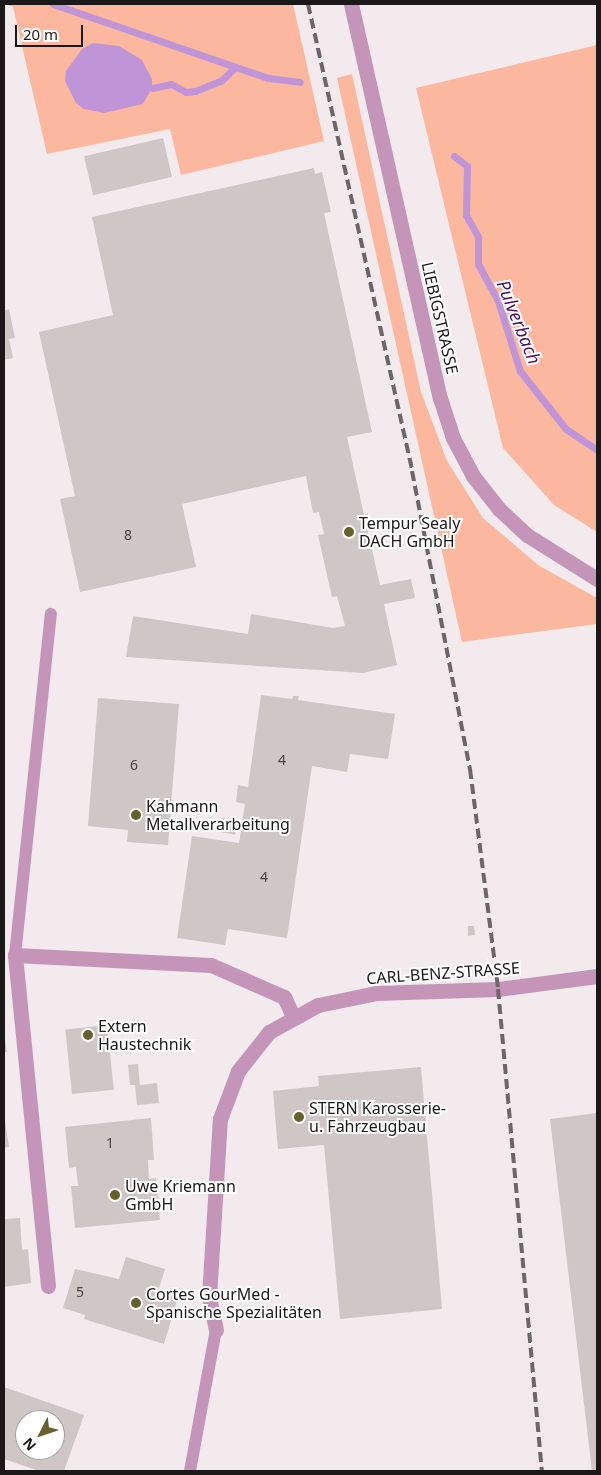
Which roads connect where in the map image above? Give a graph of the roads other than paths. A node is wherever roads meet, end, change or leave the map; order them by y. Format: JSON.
{"nodes":[{"id":1,"x":351,"y":4,"type":"edge"},
{"id":2,"x":597,"y":579,"type":"edge"},
{"id":3,"x":51,"y":614,"type":"dead end"},
{"id":4,"x":15,"y":955,"type":"junction"},
{"id":5,"x":597,"y":976,"type":"edge"},
{"id":6,"x":293,"y":1016,"type":"junction"},
{"id":7,"x":48,"y":1286,"type":"dead end"},
{"id":8,"x":216,"y":1330,"type":"joint"},
{"id":9,"x":190,"y":1471,"type":"edge"}],
"edges":[{"from":1,"to":2,"type":"street","name":"LIEBIGSTRASSE"},
{"from":3,"to":4,"type":"lane"},
{"from":4,"to":6,"type":"street"},
{"from":4,"to":7,"type":"street"},
{"from":5,"to":6,"type":"street","name":"CARL-BENZ-STRASSE"},
{"from":6,"to":8,"type":"street","name":"CARL-BENZ-STRASSE"},
{"from":8,"to":9,"type":"lane"}]}
